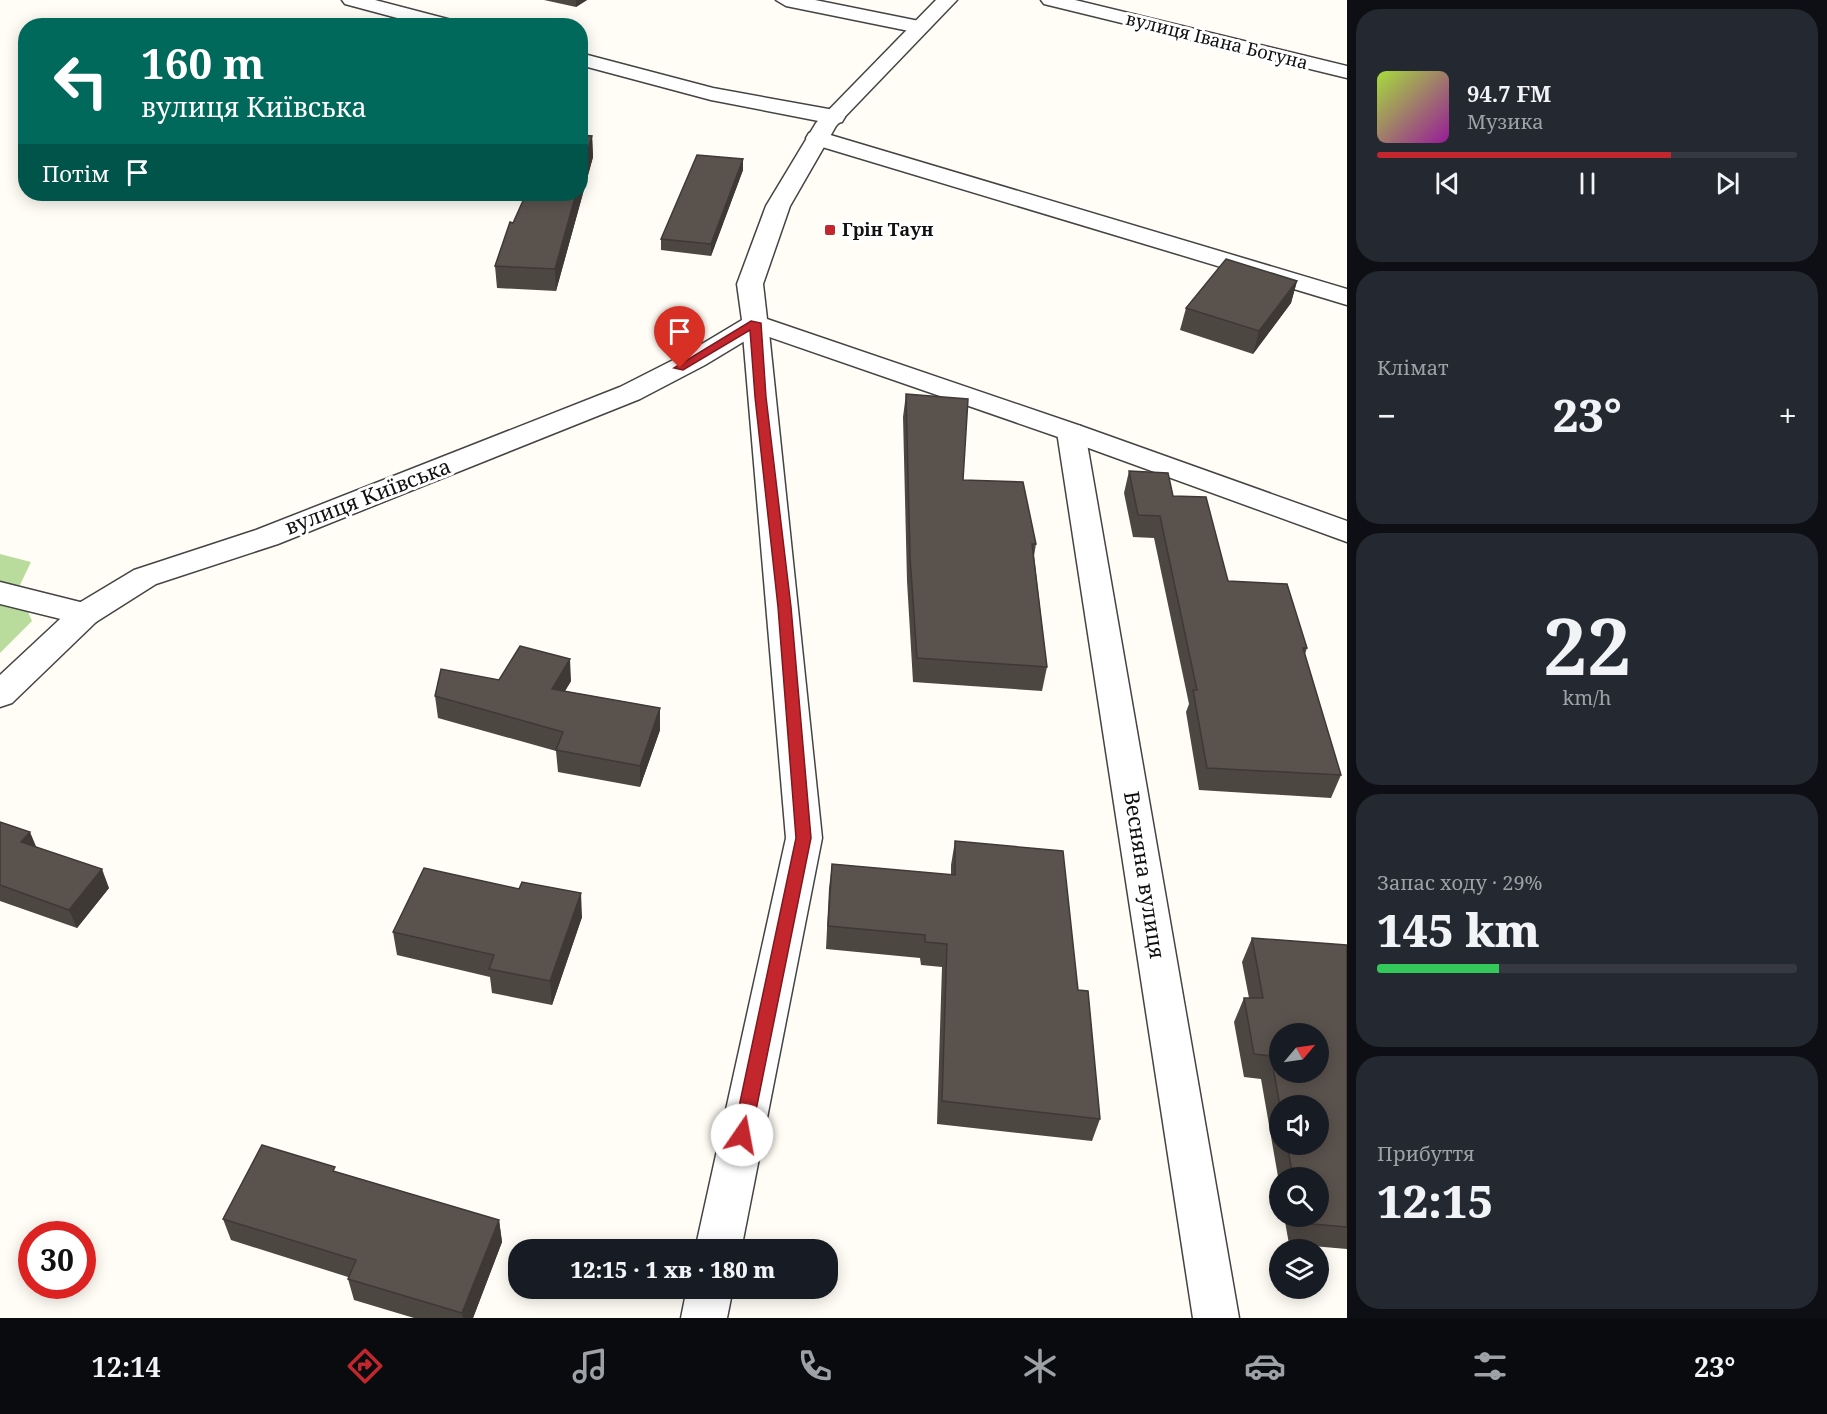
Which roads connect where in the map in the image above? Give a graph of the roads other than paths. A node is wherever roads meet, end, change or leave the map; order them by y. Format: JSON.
{"nodes":[{"id":1,"x":352,"y":0,"type":"edge"},
{"id":2,"x":786,"y":0,"type":"edge"},
{"id":3,"x":947,"y":0,"type":"edge"},
{"id":4,"x":1051,"y":0,"type":"edge"},
{"id":5,"x":421,"y":18,"type":"edge"},
{"id":6,"x":919,"y":27,"type":"junction"},
{"id":7,"x":588,"y":61,"type":"edge"},
{"id":8,"x":1347,"y":72,"type":"edge"},
{"id":9,"x":834,"y":117,"type":"junction"},
{"id":10,"x":817,"y":138,"type":"junction"},
{"id":11,"x":1347,"y":297,"type":"edge"},
{"id":12,"x":755,"y":323,"type":"junction"},
{"id":13,"x":1071,"y":432,"type":"junction"},
{"id":14,"x":1347,"y":532,"type":"edge"},
{"id":15,"x":0,"y":593,"type":"edge"},
{"id":16,"x":85,"y":614,"type":"junction"},
{"id":17,"x":0,"y":695,"type":"edge"},
{"id":18,"x":720,"y":1239,"type":"edge"},
{"id":19,"x":708,"y":1299,"type":"edge"},
{"id":20,"x":704,"y":1318,"type":"edge"},
{"id":21,"x":1216,"y":1318,"type":"edge"}],
"edges":[{"from":1,"to":5,"type":"street"},
{"from":2,"to":6,"type":"street"},
{"from":3,"to":6,"type":"street"},
{"from":4,"to":8,"type":"street","name":"вулиця Івана Богуна"},
{"from":6,"to":9,"type":"street"},
{"from":7,"to":9,"type":"street"},
{"from":9,"to":10,"type":"street"},
{"from":10,"to":11,"type":"street"},
{"from":10,"to":12,"type":"street"},
{"from":12,"to":13,"type":"street"},
{"from":12,"to":16,"type":"street","name":"вулиця Київська"},
{"from":12,"to":18,"type":"street"},
{"from":13,"to":14,"type":"street"},
{"from":13,"to":21,"type":"street","name":"Весняна вулиця"},
{"from":15,"to":16,"type":"street"},
{"from":16,"to":17,"type":"street","name":"вулиця Київська"},
{"from":19,"to":20,"type":"street"}]}
